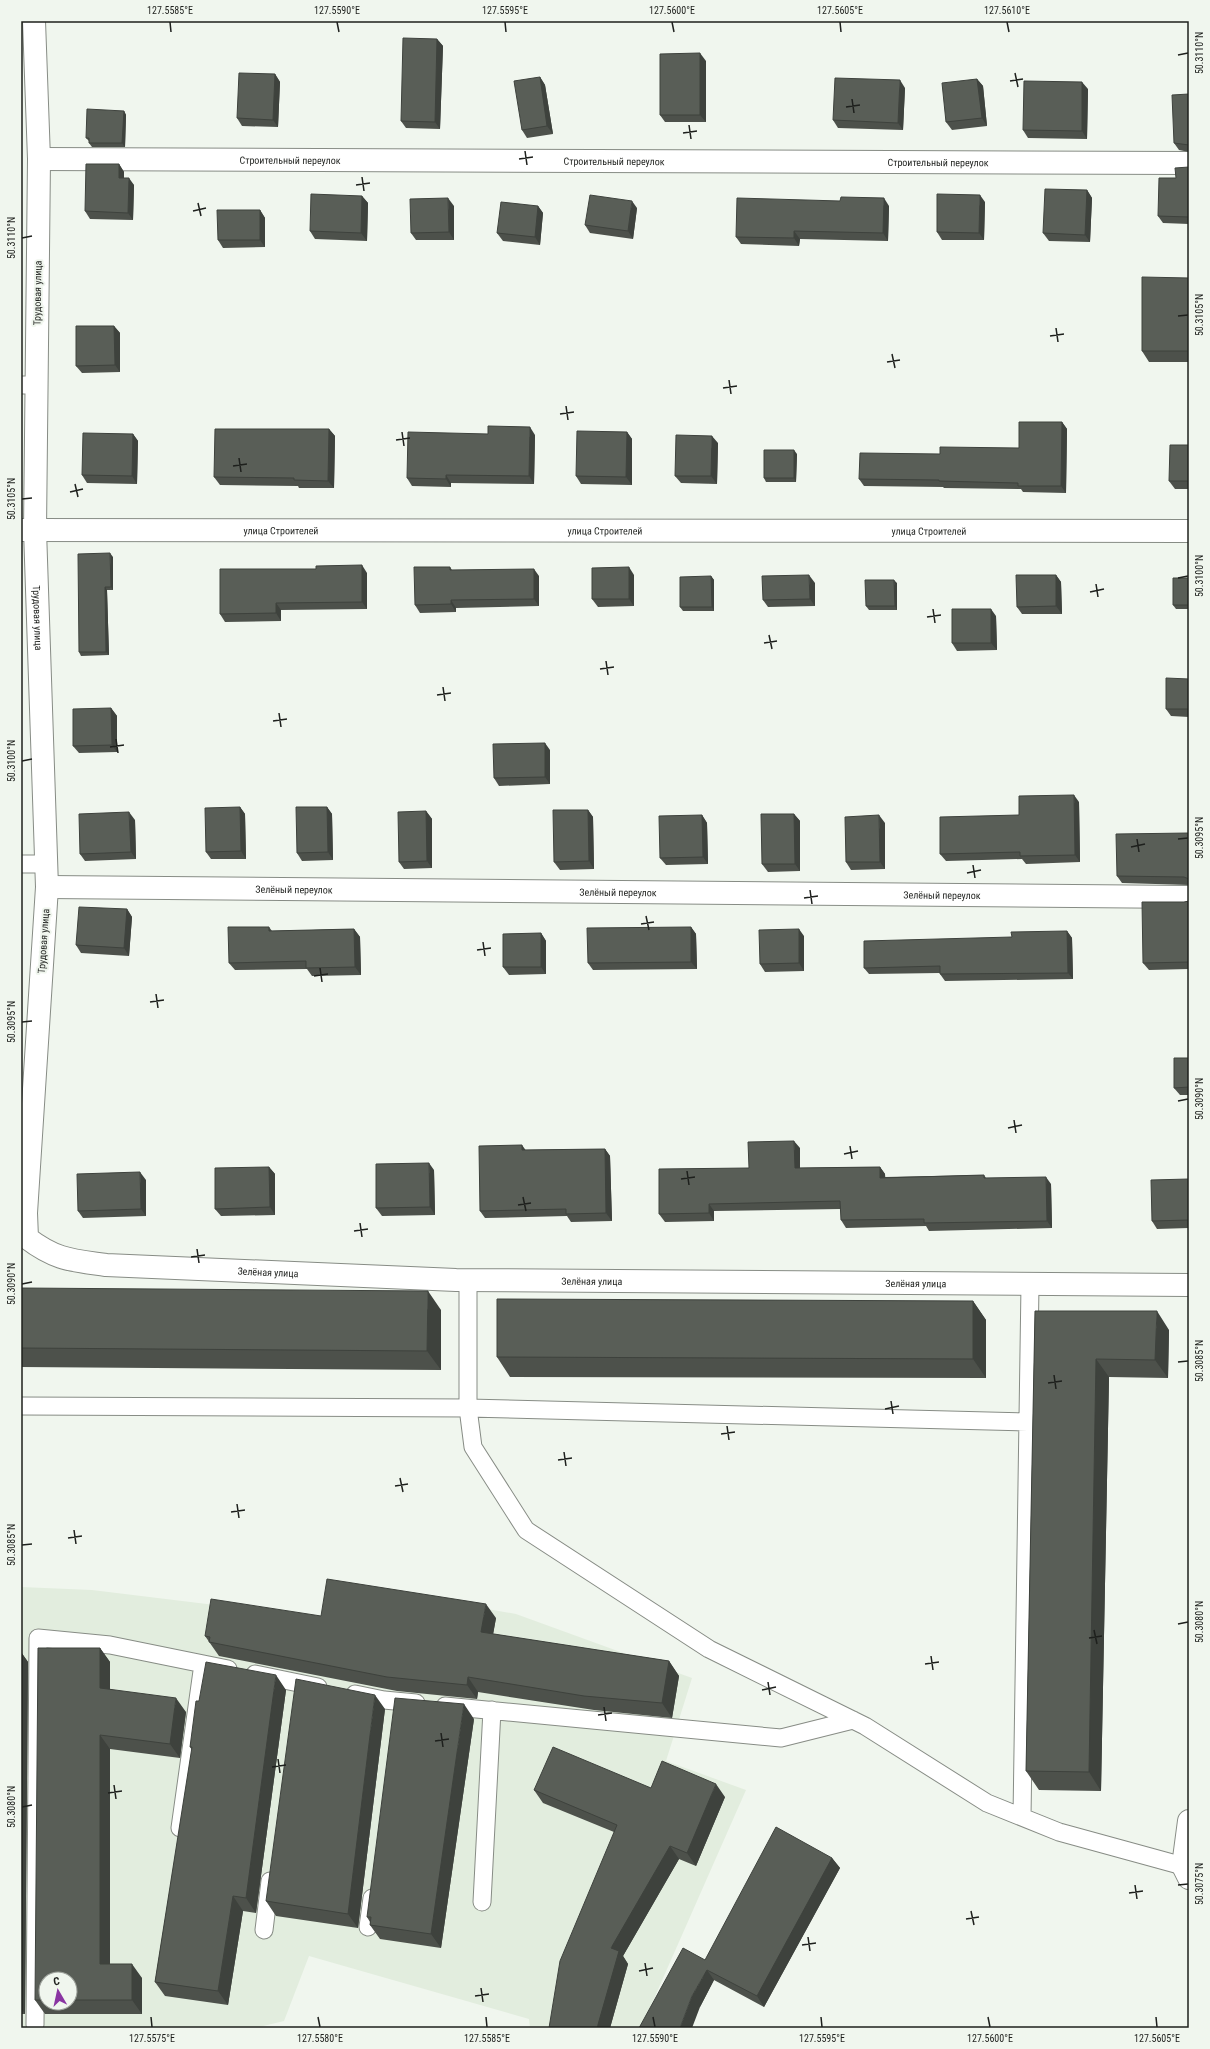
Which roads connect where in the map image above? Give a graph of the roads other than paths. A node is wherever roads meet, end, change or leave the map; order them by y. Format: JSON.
{"nodes":[{"id":1,"x":34,"y":21,"type":"edge"},
{"id":2,"x":39,"y":159,"type":"junction"},
{"id":3,"x":1189,"y":163,"type":"edge"},
{"id":4,"x":29,"y":385,"type":"edge"},
{"id":5,"x":28,"y":530,"type":"edge"},
{"id":6,"x":1189,"y":531,"type":"edge"},
{"id":7,"x":21,"y":864,"type":"edge"},
{"id":8,"x":46,"y":864,"type":"junction"},
{"id":9,"x":46,"y":887,"type":"junction"},
{"id":10,"x":1189,"y":897,"type":"edge"},
{"id":11,"x":23,"y":1213,"type":"edge"},
{"id":12,"x":468,"y":1280,"type":"junction"},
{"id":13,"x":1030,"y":1285,"type":"junction"},
{"id":14,"x":1189,"y":1285,"type":"edge"},
{"id":15,"x":21,"y":1406,"type":"edge"},
{"id":16,"x":468,"y":1408,"type":"junction"},
{"id":17,"x":1028,"y":1422,"type":"junction"},
{"id":18,"x":203,"y":1664,"type":"junction"},
{"id":19,"x":492,"y":1710,"type":"junction"},
{"id":20,"x":853,"y":1720,"type":"junction"},
{"id":21,"x":1022,"y":1817,"type":"junction"},
{"id":22,"x":1189,"y":1821,"type":"edge"},
{"id":23,"x":180,"y":1828,"type":"edge"},
{"id":24,"x":272,"y":1868,"type":"edge"},
{"id":25,"x":1186,"y":1872,"type":"edge"},
{"id":26,"x":374,"y":1880,"type":"edge"},
{"id":27,"x":482,"y":1902,"type":"dead end"},
{"id":28,"x":368,"y":1927,"type":"edge"},
{"id":29,"x":264,"y":1930,"type":"dead end"},
{"id":30,"x":35,"y":2026,"type":"edge"}],
"edges":[{"from":1,"to":2,"type":"street","name":"Трудовая улица"},
{"from":2,"to":3,"type":"street","name":"Строительный переулок"},
{"from":2,"to":4,"type":"street","name":"Трудовая улица"},
{"from":4,"to":5,"type":"street","name":"Трудовая улица"},
{"from":5,"to":6,"type":"street","name":"улица Строителей"},
{"from":5,"to":8,"type":"street","name":"Трудовая улица"},
{"from":7,"to":8,"type":"lane"},
{"from":8,"to":9,"type":"street","name":"Трудовая улица"},
{"from":9,"to":10,"type":"street","name":"Зелёный переулок"},
{"from":9,"to":11,"type":"street","name":"Трудовая улица"},
{"from":11,"to":12,"type":"street","name":"Зелёная улица"},
{"from":12,"to":13,"type":"street","name":"Зелёная улица"},
{"from":12,"to":16,"type":"lane"},
{"from":13,"to":14,"type":"street","name":"Зелёная улица"},
{"from":13,"to":17,"type":"lane"},
{"from":15,"to":16,"type":"lane"},
{"from":16,"to":17,"type":"lane"},
{"from":16,"to":20,"type":"lane"},
{"from":17,"to":21,"type":"lane"},
{"from":18,"to":19,"type":"lane"},
{"from":18,"to":23,"type":"lane"},
{"from":18,"to":30,"type":"lane"},
{"from":19,"to":20,"type":"lane"},
{"from":19,"to":27,"type":"lane"},
{"from":20,"to":21,"type":"lane"},
{"from":21,"to":25,"type":"lane"},
{"from":22,"to":25,"type":"street"},
{"from":24,"to":29,"type":"lane"},
{"from":26,"to":28,"type":"lane"}]}
